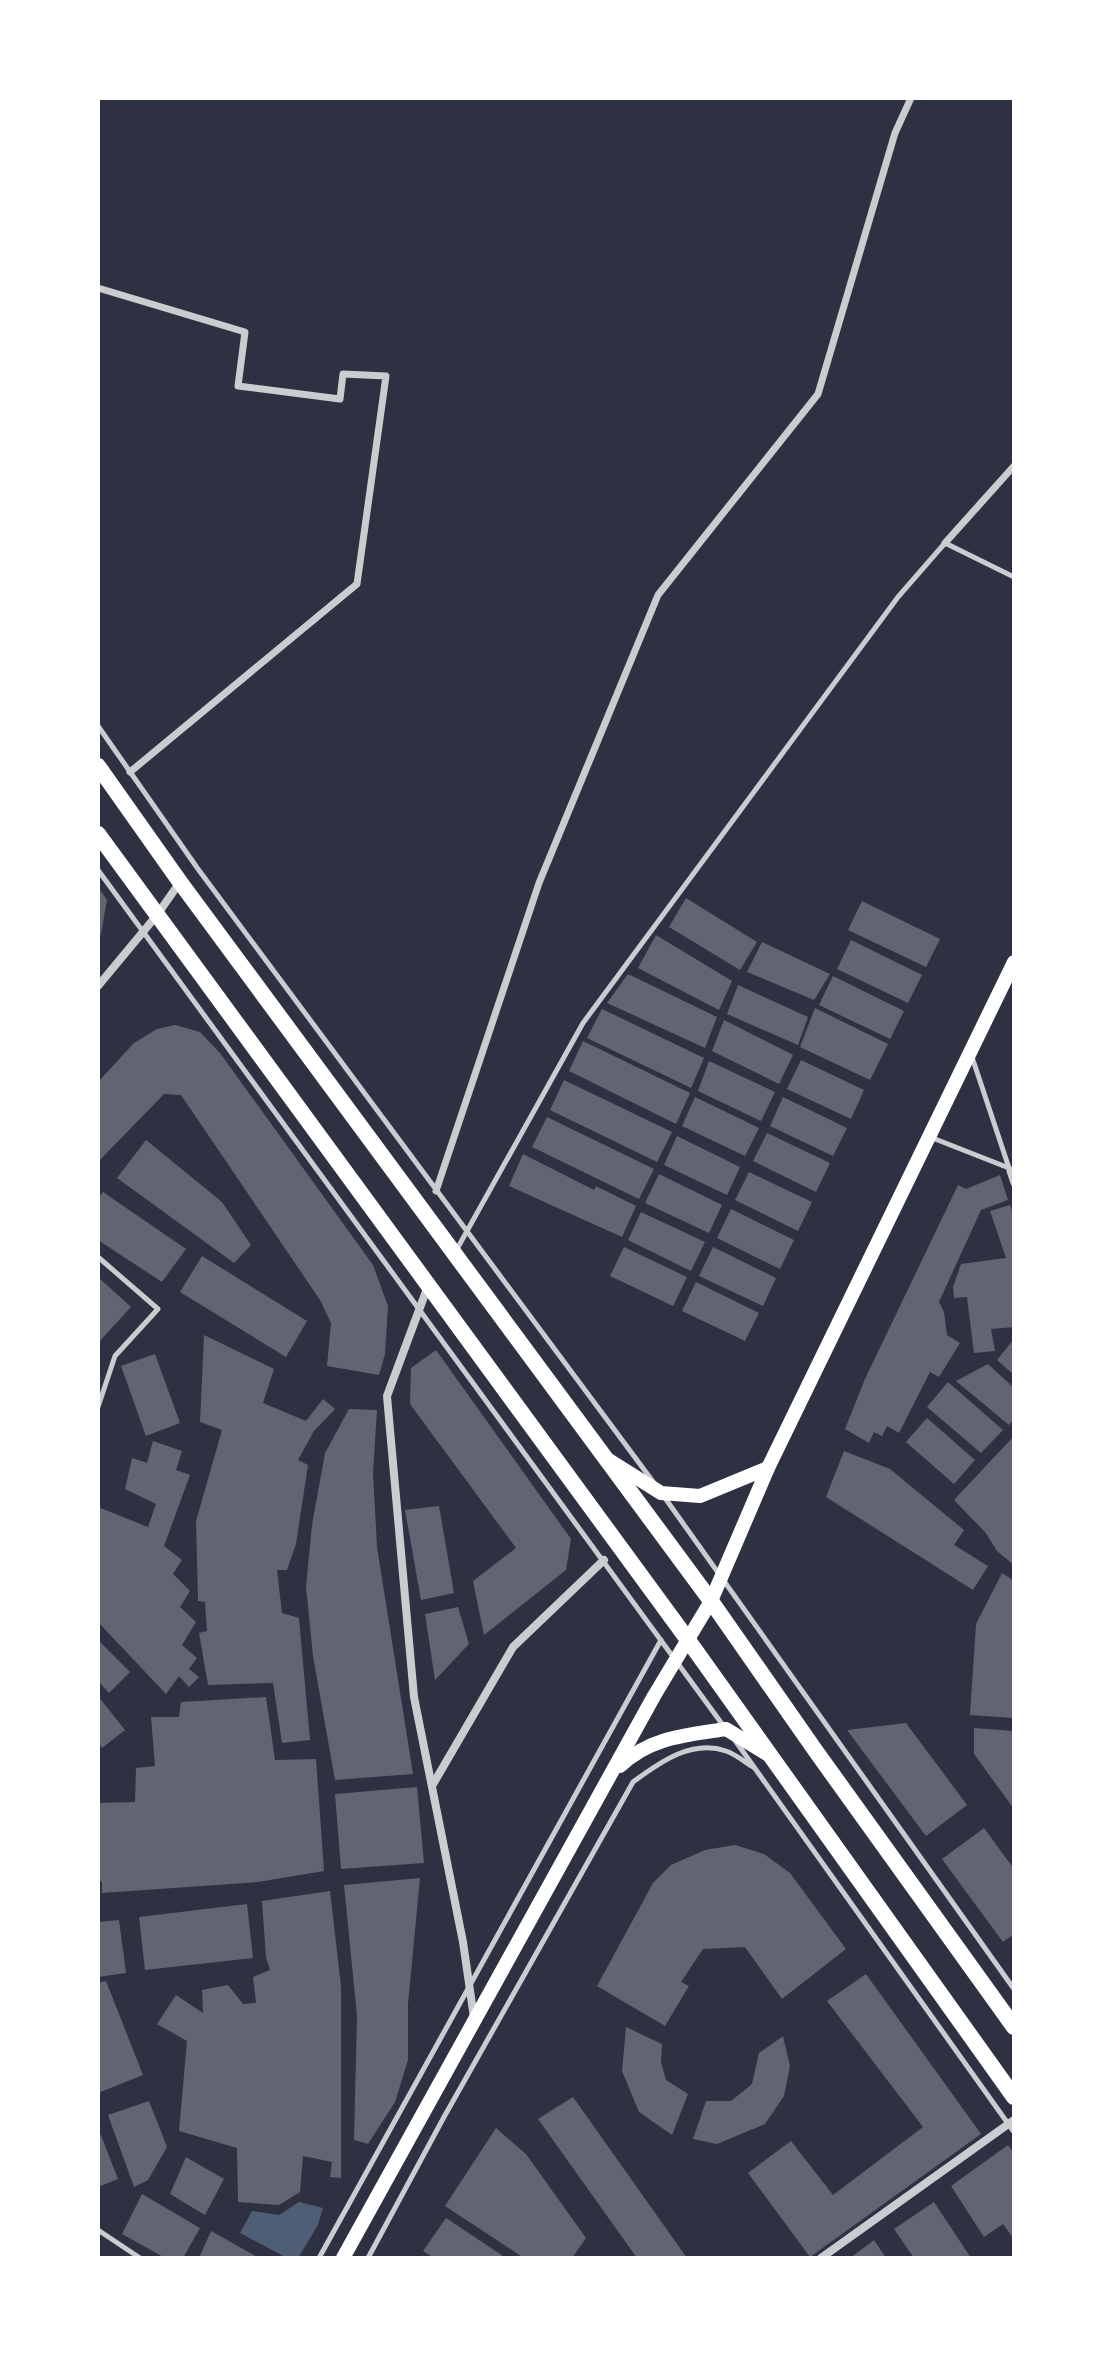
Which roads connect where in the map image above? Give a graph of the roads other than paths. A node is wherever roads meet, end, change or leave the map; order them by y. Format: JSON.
{"nodes":[{"id":1,"x":911,"y":98,"type":"edge"},
{"id":2,"x":98,"y":288,"type":"edge"},
{"id":3,"x":1014,"y":466,"type":"edge"},
{"id":4,"x":945,"y":543,"type":"junction"},
{"id":5,"x":1014,"y":577,"type":"edge"},
{"id":6,"x":98,"y":726,"type":"edge"},
{"id":7,"x":98,"y":766,"type":"edge"},
{"id":8,"x":130,"y":772,"type":"junction"},
{"id":9,"x":98,"y":834,"type":"edge"},
{"id":10,"x":98,"y":870,"type":"edge"},
{"id":11,"x":180,"y":882,"type":"junction"},
{"id":12,"x":157,"y":915,"type":"junction"},
{"id":13,"x":143,"y":932,"type":"junction"},
{"id":14,"x":1014,"y":962,"type":"edge"},
{"id":15,"x":98,"y":986,"type":"edge"},
{"id":16,"x":970,"y":1052,"type":"junction"},
{"id":17,"x":929,"y":1136,"type":"junction"},
{"id":18,"x":1012,"y":1170,"type":"edge"},
{"id":19,"x":1014,"y":1183,"type":"edge"},
{"id":20,"x":436,"y":1191,"type":"junction"},
{"id":21,"x":455,"y":1253,"type":"junction"},
{"id":22,"x":98,"y":1257,"type":"edge"},
{"id":23,"x":428,"y":1285,"type":"junction"},
{"id":24,"x":419,"y":1308,"type":"junction"},
{"id":25,"x":98,"y":1407,"type":"edge"},
{"id":26,"x":605,"y":1458,"type":"junction"},
{"id":27,"x":768,"y":1468,"type":"junction"},
{"id":28,"x":661,"y":1493,"type":"junction"},
{"id":29,"x":604,"y":1560,"type":"junction"},
{"id":30,"x":721,"y":1577,"type":"junction"},
{"id":31,"x":711,"y":1601,"type":"junction"},
{"id":32,"x":661,"y":1640,"type":"junction"},
{"id":33,"x":688,"y":1640,"type":"junction"},
{"id":34,"x":676,"y":1660,"type":"junction"},
{"id":35,"x":726,"y":1729,"type":"junction"},
{"id":36,"x":769,"y":1755,"type":"junction"},
{"id":37,"x":756,"y":1769,"type":"junction"},
{"id":38,"x":614,"y":1771,"type":"junction"},
{"id":39,"x":432,"y":1786,"type":"junction"},
{"id":40,"x":470,"y":1983,"type":"junction"},
{"id":41,"x":1014,"y":1989,"type":"edge"},
{"id":42,"x":474,"y":2019,"type":"junction"},
{"id":43,"x":1014,"y":2027,"type":"edge"},
{"id":44,"x":1014,"y":2097,"type":"edge"},
{"id":45,"x":1012,"y":2125,"type":"edge"},
{"id":46,"x":98,"y":2230,"type":"edge"},
{"id":47,"x":140,"y":2258,"type":"edge"},
{"id":48,"x":319,"y":2258,"type":"edge"},
{"id":49,"x":343,"y":2258,"type":"edge"},
{"id":50,"x":368,"y":2258,"type":"edge"},
{"id":51,"x":821,"y":2258,"type":"edge"}],
"edges":[{"from":1,"to":20,"type":"street"},
{"from":2,"to":8,"type":"street"},
{"from":3,"to":4,"type":"street"},
{"from":4,"to":5,"type":"lane"},
{"from":4,"to":21,"type":"lane"},
{"from":6,"to":8,"type":"lane"},
{"from":7,"to":11,"type":"main road"},
{"from":8,"to":20,"type":"lane"},
{"from":9,"to":12,"type":"main road"},
{"from":10,"to":13,"type":"lane"},
{"from":11,"to":12,"type":"street"},
{"from":11,"to":21,"type":"main road"},
{"from":12,"to":13,"type":"street"},
{"from":12,"to":23,"type":"main road"},
{"from":13,"to":15,"type":"street"},
{"from":13,"to":24,"type":"lane"},
{"from":14,"to":16,"type":"main road"},
{"from":16,"to":17,"type":"main road"},
{"from":16,"to":18,"type":"lane"},
{"from":17,"to":18,"type":"lane"},
{"from":17,"to":27,"type":"main road"},
{"from":18,"to":19,"type":"street"},
{"from":20,"to":28,"type":"lane"},
{"from":21,"to":26,"type":"main road"},
{"from":22,"to":25,"type":"lane"},
{"from":23,"to":24,"type":"street"},
{"from":23,"to":33,"type":"main road"},
{"from":24,"to":29,"type":"lane"},
{"from":24,"to":39,"type":"street"},
{"from":26,"to":28,"type":"main road"},
{"from":26,"to":31,"type":"main road"},
{"from":27,"to":28,"type":"main road"},
{"from":27,"to":30,"type":"main road"},
{"from":28,"to":30,"type":"lane"},
{"from":29,"to":32,"type":"lane"},
{"from":29,"to":39,"type":"street"},
{"from":30,"to":31,"type":"main road"},
{"from":30,"to":41,"type":"lane"},
{"from":31,"to":33,"type":"main road"},
{"from":31,"to":43,"type":"main road"},
{"from":32,"to":34,"type":"lane"},
{"from":32,"to":40,"type":"lane"},
{"from":33,"to":34,"type":"main road"},
{"from":33,"to":36,"type":"main road"},
{"from":34,"to":35,"type":"lane"},
{"from":34,"to":38,"type":"main road"},
{"from":35,"to":36,"type":"main road"},
{"from":35,"to":37,"type":"lane"},
{"from":35,"to":38,"type":"main road"},
{"from":36,"to":44,"type":"main road"},
{"from":37,"to":45,"type":"lane"},
{"from":37,"to":50,"type":"lane"},
{"from":38,"to":42,"type":"main road"},
{"from":39,"to":40,"type":"street"},
{"from":40,"to":42,"type":"street"},
{"from":40,"to":48,"type":"lane"},
{"from":42,"to":49,"type":"main road"},
{"from":45,"to":51,"type":"street"},
{"from":46,"to":47,"type":"lane"}]}
